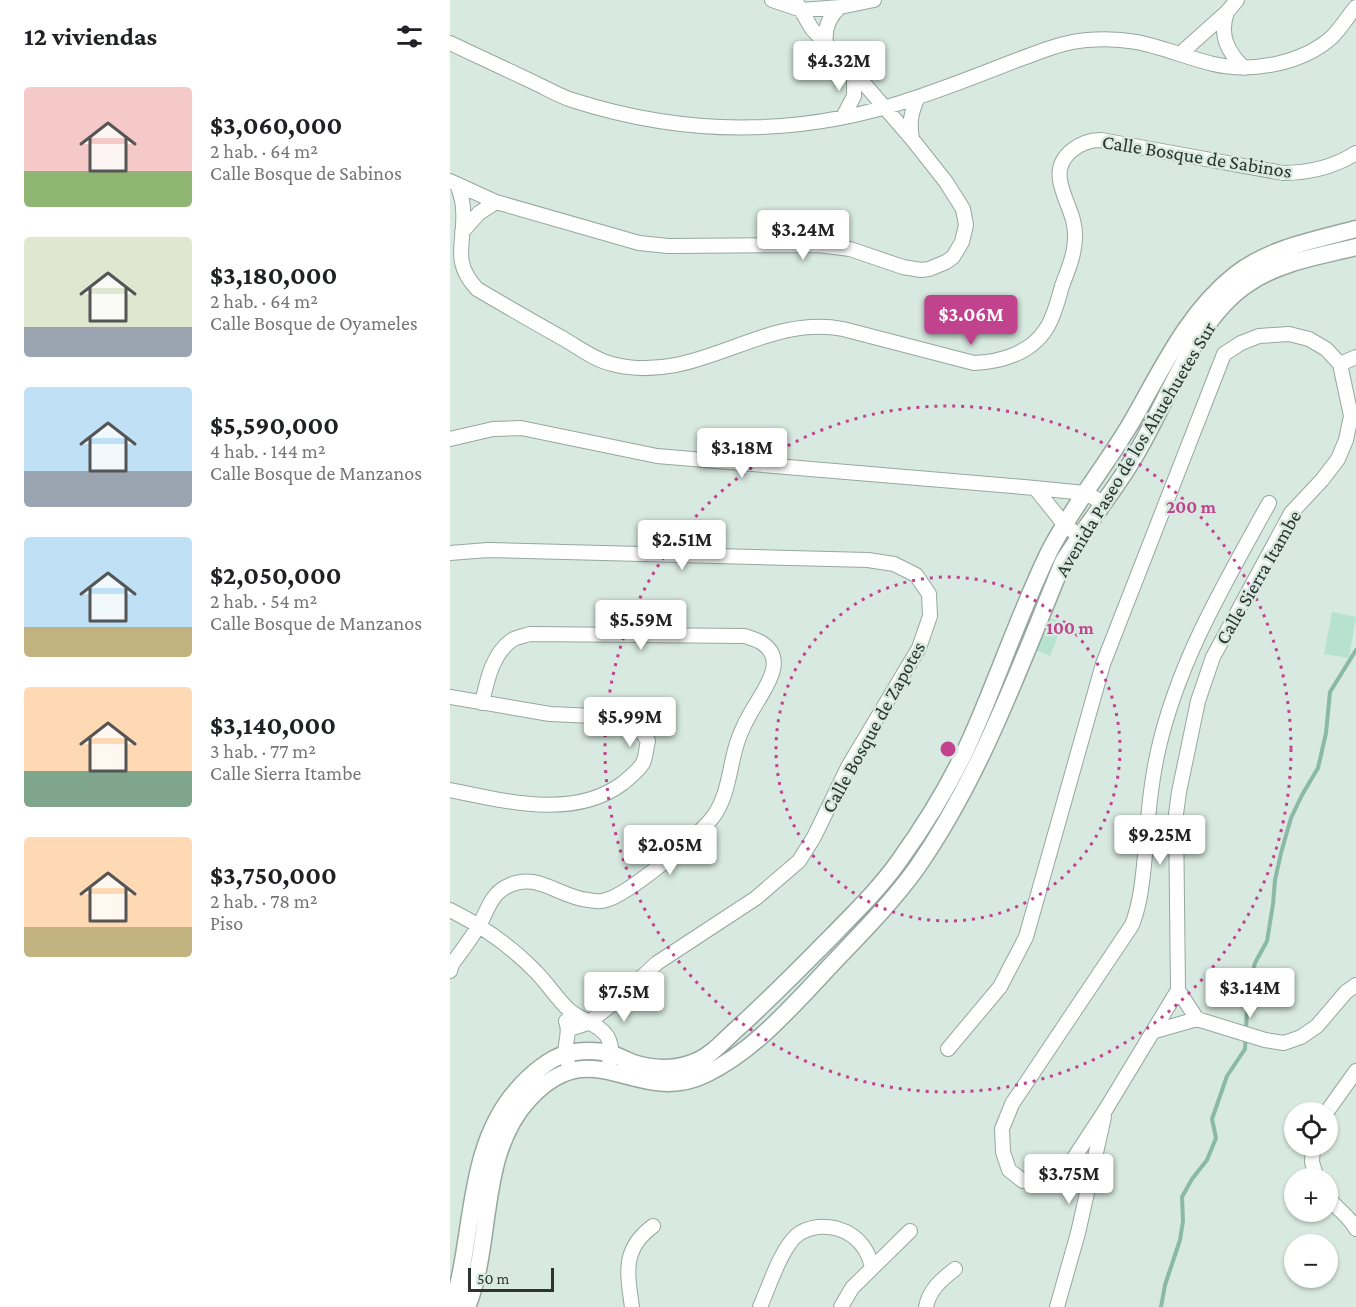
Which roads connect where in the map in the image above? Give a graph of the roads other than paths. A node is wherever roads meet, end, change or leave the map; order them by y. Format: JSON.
{"nodes":[{"id":1,"x":772,"y":0,"type":"edge"},
{"id":2,"x":874,"y":0,"type":"edge"},
{"id":3,"x":1237,"y":0,"type":"edge"},
{"id":4,"x":798,"y":5,"type":"edge"},
{"id":5,"x":840,"y":7,"type":"junction"},
{"id":6,"x":1356,"y":7,"type":"edge"},
{"id":7,"x":1227,"y":12,"type":"junction"},
{"id":8,"x":450,"y":43,"type":"edge"},
{"id":9,"x":826,"y":45,"type":"junction"},
{"id":10,"x":1180,"y":54,"type":"junction"},
{"id":11,"x":1244,"y":68,"type":"junction"},
{"id":12,"x":854,"y":72,"type":"junction"},
{"id":13,"x":918,"y":97,"type":"junction"},
{"id":14,"x":884,"y":108,"type":"junction"},
{"id":15,"x":843,"y":117,"type":"junction"},
{"id":16,"x":912,"y":139,"type":"junction"},
{"id":17,"x":1356,"y":153,"type":"edge"},
{"id":18,"x":454,"y":183,"type":"edge"},
{"id":19,"x":496,"y":202,"type":"junction"},
{"id":20,"x":1356,"y":229,"type":"edge"},
{"id":21,"x":462,"y":232,"type":"junction"},
{"id":22,"x":1356,"y":247,"type":"edge"},
{"id":23,"x":1356,"y":357,"type":"edge"},
{"id":24,"x":1340,"y":363,"type":"junction"},
{"id":25,"x":450,"y":438,"type":"edge"},
{"id":26,"x":1035,"y":488,"type":"junction"},
{"id":27,"x":1085,"y":493,"type":"junction"},
{"id":28,"x":1104,"y":503,"type":"junction"},
{"id":29,"x":1269,"y":503,"type":"dead end"},
{"id":30,"x":1064,"y":524,"type":"junction"},
{"id":31,"x":1079,"y":536,"type":"junction"},
{"id":32,"x":450,"y":553,"type":"edge"},
{"id":33,"x":450,"y":697,"type":"edge"},
{"id":34,"x":482,"y":703,"type":"junction"},
{"id":35,"x":450,"y":790,"type":"edge"},
{"id":36,"x":450,"y":910,"type":"edge"},
{"id":37,"x":480,"y":925,"type":"junction"},
{"id":38,"x":450,"y":971,"type":"edge"},
{"id":39,"x":1356,"y":985,"type":"edge"},
{"id":40,"x":1178,"y":990,"type":"junction"},
{"id":41,"x":557,"y":997,"type":"junction"},
{"id":42,"x":615,"y":1002,"type":"junction"},
{"id":43,"x":1197,"y":1019,"type":"junction"},
{"id":44,"x":588,"y":1023,"type":"junction"},
{"id":45,"x":569,"y":1029,"type":"junction"},
{"id":46,"x":1155,"y":1031,"type":"junction"},
{"id":47,"x":603,"y":1032,"type":"junction"},
{"id":48,"x":948,"y":1049,"type":"dead end"},
{"id":49,"x":565,"y":1054,"type":"junction"},
{"id":50,"x":611,"y":1054,"type":"junction"},
{"id":51,"x":573,"y":1070,"type":"junction"},
{"id":52,"x":605,"y":1070,"type":"junction"},
{"id":53,"x":1356,"y":1071,"type":"edge"},
{"id":54,"x":1334,"y":1102,"type":"edge"},
{"id":55,"x":1106,"y":1110,"type":"junction"},
{"id":56,"x":1338,"y":1206,"type":"edge"},
{"id":57,"x":653,"y":1226,"type":"dead end"},
{"id":58,"x":1356,"y":1229,"type":"edge"},
{"id":59,"x":910,"y":1231,"type":"dead end"},
{"id":60,"x":872,"y":1267,"type":"junction"},
{"id":61,"x":955,"y":1269,"type":"dead end"},
{"id":62,"x":462,"y":1279,"type":"edge"},
{"id":63,"x":452,"y":1307,"type":"edge"},
{"id":64,"x":467,"y":1307,"type":"edge"},
{"id":65,"x":632,"y":1307,"type":"edge"},
{"id":66,"x":760,"y":1307,"type":"edge"},
{"id":67,"x":841,"y":1307,"type":"edge"},
{"id":68,"x":926,"y":1307,"type":"edge"},
{"id":69,"x":1057,"y":1307,"type":"edge"}],
"edges":[{"from":1,"to":4,"type":"street"},
{"from":2,"to":5,"type":"street"},
{"from":3,"to":7,"type":"street"},
{"from":4,"to":5,"type":"street"},
{"from":4,"to":9,"type":"street"},
{"from":5,"to":9,"type":"street"},
{"from":6,"to":11,"type":"street"},
{"from":7,"to":10,"type":"street"},
{"from":7,"to":11,"type":"street"},
{"from":8,"to":15,"type":"street"},
{"from":9,"to":12,"type":"street"},
{"from":10,"to":11,"type":"street"},
{"from":10,"to":13,"type":"street"},
{"from":12,"to":14,"type":"street"},
{"from":12,"to":15,"type":"street"},
{"from":13,"to":14,"type":"street"},
{"from":13,"to":16,"type":"street"},
{"from":14,"to":15,"type":"street"},
{"from":14,"to":16,"type":"street"},
{"from":16,"to":19,"type":"street"},
{"from":17,"to":21,"type":"street","name":"Calle Bosque de Sabinos"},
{"from":18,"to":19,"type":"street"},
{"from":18,"to":21,"type":"street","name":"Calle Bosque de Sabinos"},
{"from":19,"to":21,"type":"street"},
{"from":20,"to":27,"type":"street","name":"Avenida Paseo de los Ahuehuetes Sur"},
{"from":22,"to":28,"type":"street","name":"Avenida Paseo de los Ahuehuetes Sur"},
{"from":23,"to":24,"type":"street"},
{"from":24,"to":40,"type":"street","name":"Calle Sierra Itambe"},
{"from":24,"to":48,"type":"street"},
{"from":25,"to":26,"type":"street"},
{"from":26,"to":27,"type":"street"},
{"from":26,"to":30,"type":"street"},
{"from":27,"to":28,"type":"street"},
{"from":27,"to":30,"type":"street","name":"Avenida Paseo de los Ahuehuetes Sur"},
{"from":28,"to":31,"type":"street","name":"Avenida Paseo de los Ahuehuetes Sur"},
{"from":29,"to":55,"type":"street","name":"Calle Sierra Itambe"},
{"from":30,"to":31,"type":"street"},
{"from":30,"to":50,"type":"street","name":"Avenida Paseo de los Ahuehuetes Sur"},
{"from":31,"to":52,"type":"street","name":"Avenida Paseo de los Ahuehuetes Sur"},
{"from":32,"to":42,"type":"street","name":"Calle Bosque de Zapotes"},
{"from":33,"to":34,"type":"street"},
{"from":34,"to":35,"type":"street"},
{"from":34,"to":37,"type":"street"},
{"from":36,"to":37,"type":"street"},
{"from":37,"to":38,"type":"street"},
{"from":37,"to":41,"type":"street"},
{"from":39,"to":43,"type":"street"},
{"from":40,"to":43,"type":"street"},
{"from":40,"to":46,"type":"street","name":"Calle Sierra Itambe"},
{"from":41,"to":44,"type":"street"},
{"from":41,"to":45,"type":"street"},
{"from":42,"to":44,"type":"street","name":"Calle Bosque de Zapotes"},
{"from":42,"to":47,"type":"street","name":"Calle Bosque de Zapotes"},
{"from":43,"to":46,"type":"street"},
{"from":44,"to":45,"type":"street","name":"Calle Bosque de Zapotes"},
{"from":44,"to":47,"type":"street"},
{"from":45,"to":49,"type":"street"},
{"from":46,"to":55,"type":"street","name":"Calle Sierra Itambe"},
{"from":47,"to":50,"type":"street"},
{"from":49,"to":50,"type":"street","name":"Avenida Paseo de los Ahuehuetes Sur"},
{"from":49,"to":51,"type":"street"},
{"from":49,"to":62,"type":"street","name":"Avenida Paseo de los Ahuehuetes Sur"},
{"from":50,"to":52,"type":"street"},
{"from":51,"to":52,"type":"street","name":"Avenida Paseo de los Ahuehuetes Sur"},
{"from":51,"to":62,"type":"street","name":"Avenida Paseo de los Ahuehuetes Sur"},
{"from":53,"to":54,"type":"street"},
{"from":55,"to":69,"type":"street"},
{"from":56,"to":58,"type":"street"},
{"from":57,"to":65,"type":"street"},
{"from":59,"to":60,"type":"street"},
{"from":60,"to":66,"type":"street"},
{"from":60,"to":67,"type":"street"},
{"from":61,"to":68,"type":"street"},
{"from":62,"to":63,"type":"street","name":"Avenida Paseo de los Ahuehuetes Sur"},
{"from":62,"to":64,"type":"street","name":"Avenida Paseo de los Ahuehuetes Sur"}]}
